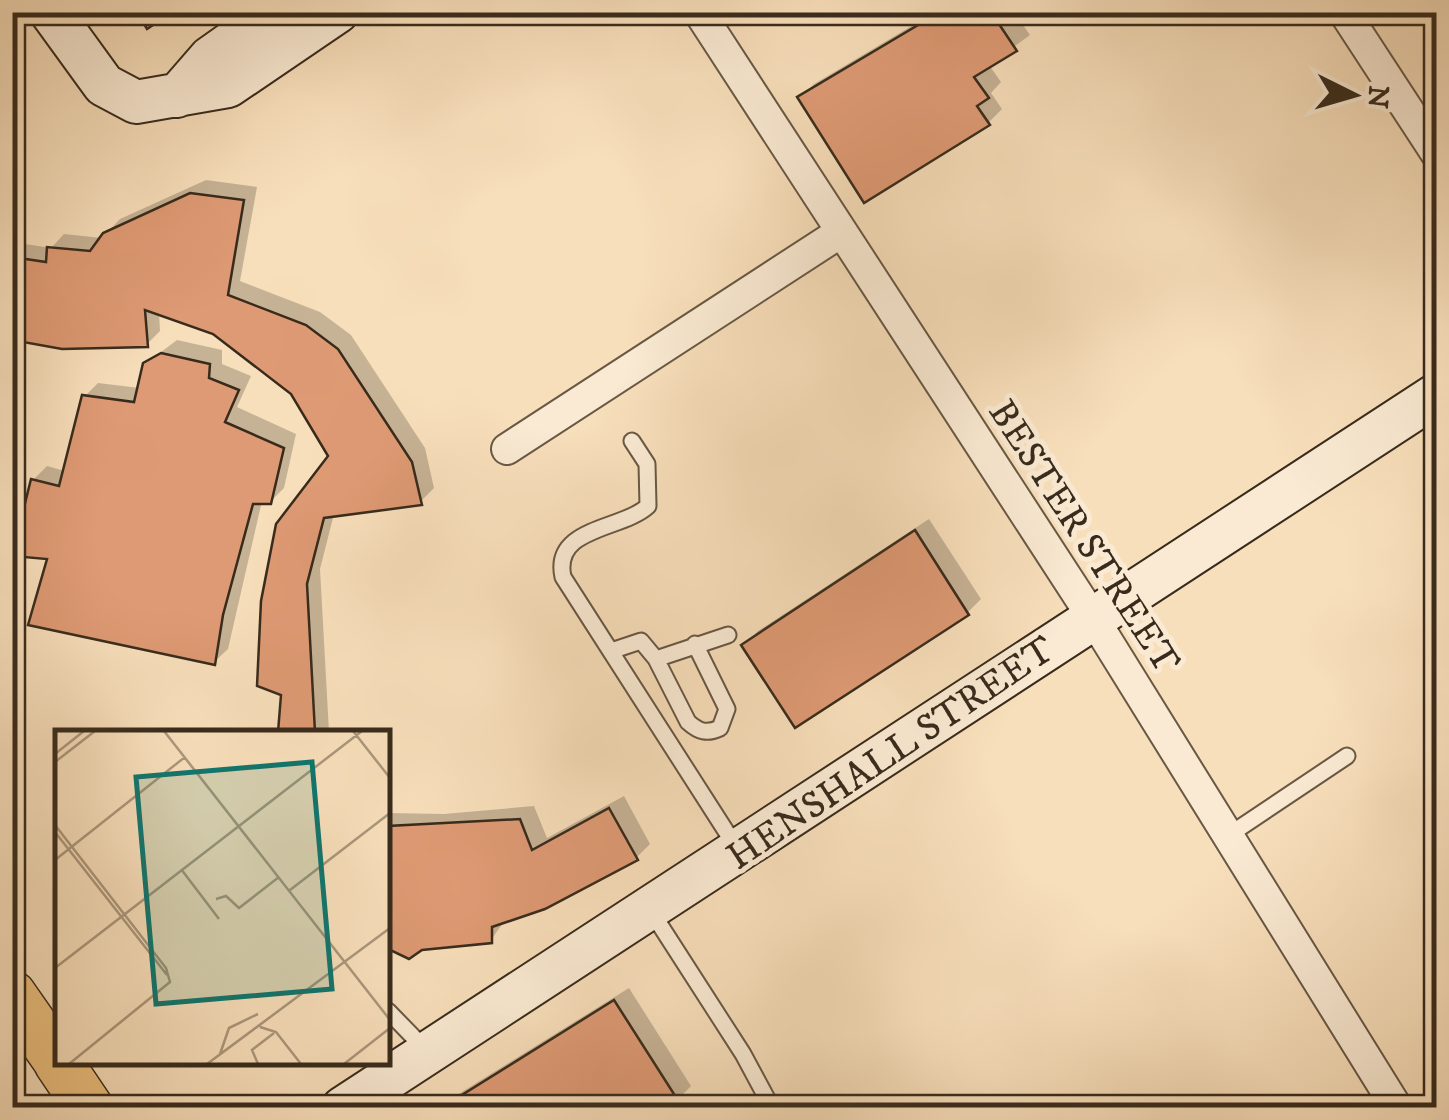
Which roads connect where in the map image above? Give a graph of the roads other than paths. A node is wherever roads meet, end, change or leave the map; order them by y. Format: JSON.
{"nodes":[{"id":1,"x":51,"y":12,"type":"edge"},
{"id":2,"x":275,"y":12,"type":"edge"},
{"id":3,"x":337,"y":12,"type":"edge"},
{"id":4,"x":699,"y":12,"type":"edge"},
{"id":5,"x":1344,"y":12,"type":"edge"},
{"id":6,"x":177,"y":96,"type":"junction"},
{"id":7,"x":1436,"y":152,"type":"edge"},
{"id":8,"x":842,"y":232,"type":"junction"},
{"id":9,"x":1436,"y":395,"type":"edge"},
{"id":10,"x":632,"y":441,"type":"dead end"},
{"id":11,"x":507,"y":449,"type":"dead end"},
{"id":12,"x":1093,"y":618,"type":"junction"},
{"id":13,"x":728,"y":635,"type":"dead end"},
{"id":14,"x":695,"y":644,"type":"junction"},
{"id":15,"x":614,"y":650,"type":"junction"},
{"id":16,"x":656,"y":658,"type":"junction"},
{"id":17,"x":1347,"y":756,"type":"dead end"},
{"id":18,"x":1226,"y":836,"type":"junction"},
{"id":19,"x":739,"y":852,"type":"junction"},
{"id":20,"x":651,"y":911,"type":"junction"},
{"id":21,"x":12,"y":995,"type":"edge"},
{"id":22,"x":390,"y":1013,"type":"edge"},
{"id":23,"x":429,"y":1054,"type":"junction"},
{"id":24,"x":55,"y":1058,"type":"edge"},
{"id":25,"x":60,"y":1065,"type":"edge"},
{"id":26,"x":89,"y":1108,"type":"edge"},
{"id":27,"x":343,"y":1108,"type":"edge"},
{"id":28,"x":772,"y":1108,"type":"edge"},
{"id":29,"x":1397,"y":1108,"type":"edge"}],
"edges":[{"from":1,"to":6,"type":"street"},
{"from":2,"to":6,"type":"street"},
{"from":3,"to":6,"type":"street"},
{"from":4,"to":8,"type":"street","name":"BESTER STREET"},
{"from":5,"to":7,"type":"street"},
{"from":8,"to":11,"type":"street"},
{"from":8,"to":12,"type":"street","name":"BESTER STREET"},
{"from":9,"to":12,"type":"street","name":"HENSHALL STREET"},
{"from":10,"to":15,"type":"lane"},
{"from":12,"to":18,"type":"street","name":"BESTER STREET"},
{"from":12,"to":19,"type":"street","name":"HENSHALL STREET"},
{"from":13,"to":14,"type":"lane"},
{"from":14,"to":16,"type":"lane"},
{"from":14,"to":16,"type":"lane"},
{"from":15,"to":16,"type":"lane"},
{"from":15,"to":19,"type":"lane"},
{"from":17,"to":18,"type":"lane"},
{"from":18,"to":29,"type":"street","name":"BESTER STREET"},
{"from":19,"to":20,"type":"street","name":"HENSHALL STREET"},
{"from":20,"to":23,"type":"street","name":"HENSHALL STREET"},
{"from":20,"to":28,"type":"lane"},
{"from":21,"to":24,"type":"main road"},
{"from":22,"to":23,"type":"lane"},
{"from":23,"to":27,"type":"street","name":"HENSHALL STREET"},
{"from":25,"to":26,"type":"main road"}]}
